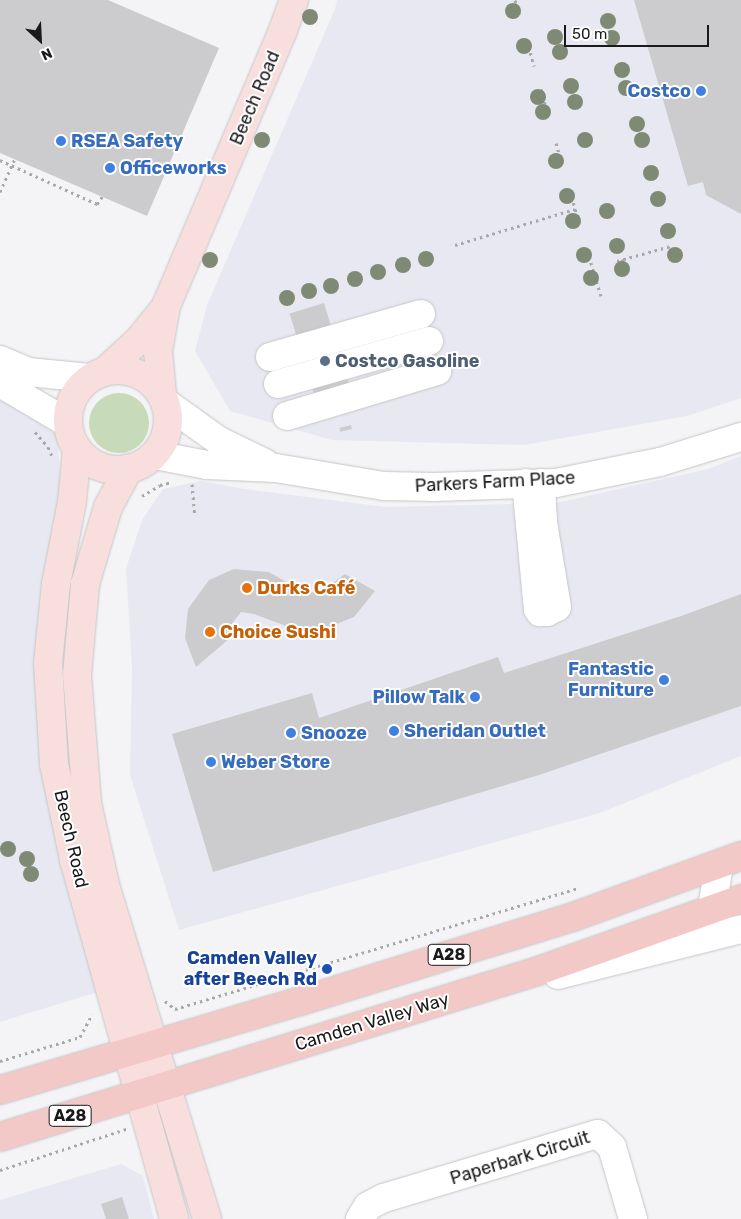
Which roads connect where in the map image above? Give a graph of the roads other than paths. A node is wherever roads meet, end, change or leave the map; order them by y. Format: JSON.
{"nodes":[{"id":1,"x":294,"y":0,"type":"edge"},
{"id":2,"x":166,"y":306,"type":"junction"},
{"id":3,"x":0,"y":360,"type":"edge"},
{"id":4,"x":98,"y":374,"type":"junction"},
{"id":5,"x":276,"y":378,"type":"joint"},
{"id":6,"x":0,"y":383,"type":"edge"},
{"id":7,"x":164,"y":399,"type":"junction"},
{"id":8,"x":68,"y":423,"type":"junction"},
{"id":9,"x":741,"y":437,"type":"edge"},
{"id":10,"x":155,"y":455,"type":"junction"},
{"id":11,"x":66,"y":456,"type":"junction"},
{"id":12,"x":129,"y":468,"type":"junction"},
{"id":13,"x":276,"y":468,"type":"junction"},
{"id":14,"x":730,"y":860,"type":"edge"},
{"id":15,"x":741,"y":899,"type":"edge"},
{"id":16,"x":724,"y":924,"type":"edge"},
{"id":17,"x":153,"y":1043,"type":"junction"},
{"id":18,"x":127,"y":1051,"type":"junction"},
{"id":19,"x":166,"y":1085,"type":"junction"},
{"id":20,"x":0,"y":1090,"type":"edge"},
{"id":21,"x":139,"y":1094,"type":"junction"},
{"id":22,"x":0,"y":1137,"type":"edge"},
{"id":23,"x":174,"y":1219,"type":"edge"},
{"id":24,"x":207,"y":1219,"type":"edge"},
{"id":25,"x":360,"y":1219,"type":"edge"},
{"id":26,"x":633,"y":1219,"type":"edge"}],
"edges":[{"from":1,"to":2,"type":"main road","name":"Beech Road"},
{"from":2,"to":4,"type":"main road","name":"Beech Road"},
{"from":2,"to":7,"type":"main road","name":"Beech Road"},
{"from":3,"to":4,"type":"street"},
{"from":4,"to":7,"type":"main road"},
{"from":4,"to":8,"type":"main road"},
{"from":5,"to":5,"type":"street"},
{"from":6,"to":8,"type":"street"},
{"from":7,"to":10,"type":"main road"},
{"from":7,"to":13,"type":"street","name":"Parkers Farm Place"},
{"from":8,"to":11,"type":"main road"},
{"from":9,"to":13,"type":"street","name":"Parkers Farm Place"},
{"from":10,"to":12,"type":"main road"},
{"from":10,"to":13,"type":"street","name":"Parkers Farm Place"},
{"from":11,"to":12,"type":"main road"},
{"from":11,"to":18,"type":"main road","name":"Beech Road"},
{"from":12,"to":17,"type":"main road","name":"Beech Road"},
{"from":14,"to":16,"type":"street"},
{"from":14,"to":17,"type":"highway","number":"A28"},
{"from":15,"to":16,"type":"highway","name":"Camden Valley Way","number":"A28"},
{"from":16,"to":19,"type":"highway","name":"Camden Valley Way","number":"A28"},
{"from":17,"to":18,"type":"highway","number":"A28"},
{"from":17,"to":19,"type":"main road","name":"Beech Road"},
{"from":18,"to":20,"type":"highway","number":"A28"},
{"from":18,"to":21,"type":"main road","name":"Beech Road"},
{"from":19,"to":21,"type":"highway","name":"Camden Valley Way","number":"A28"},
{"from":19,"to":24,"type":"main road","name":"Beech Road"},
{"from":21,"to":22,"type":"highway","name":"Camden Valley Way","number":"A28"},
{"from":21,"to":23,"type":"main road","name":"Beech Road"},
{"from":25,"to":26,"type":"street","name":"Paperbark Circuit"}]}
